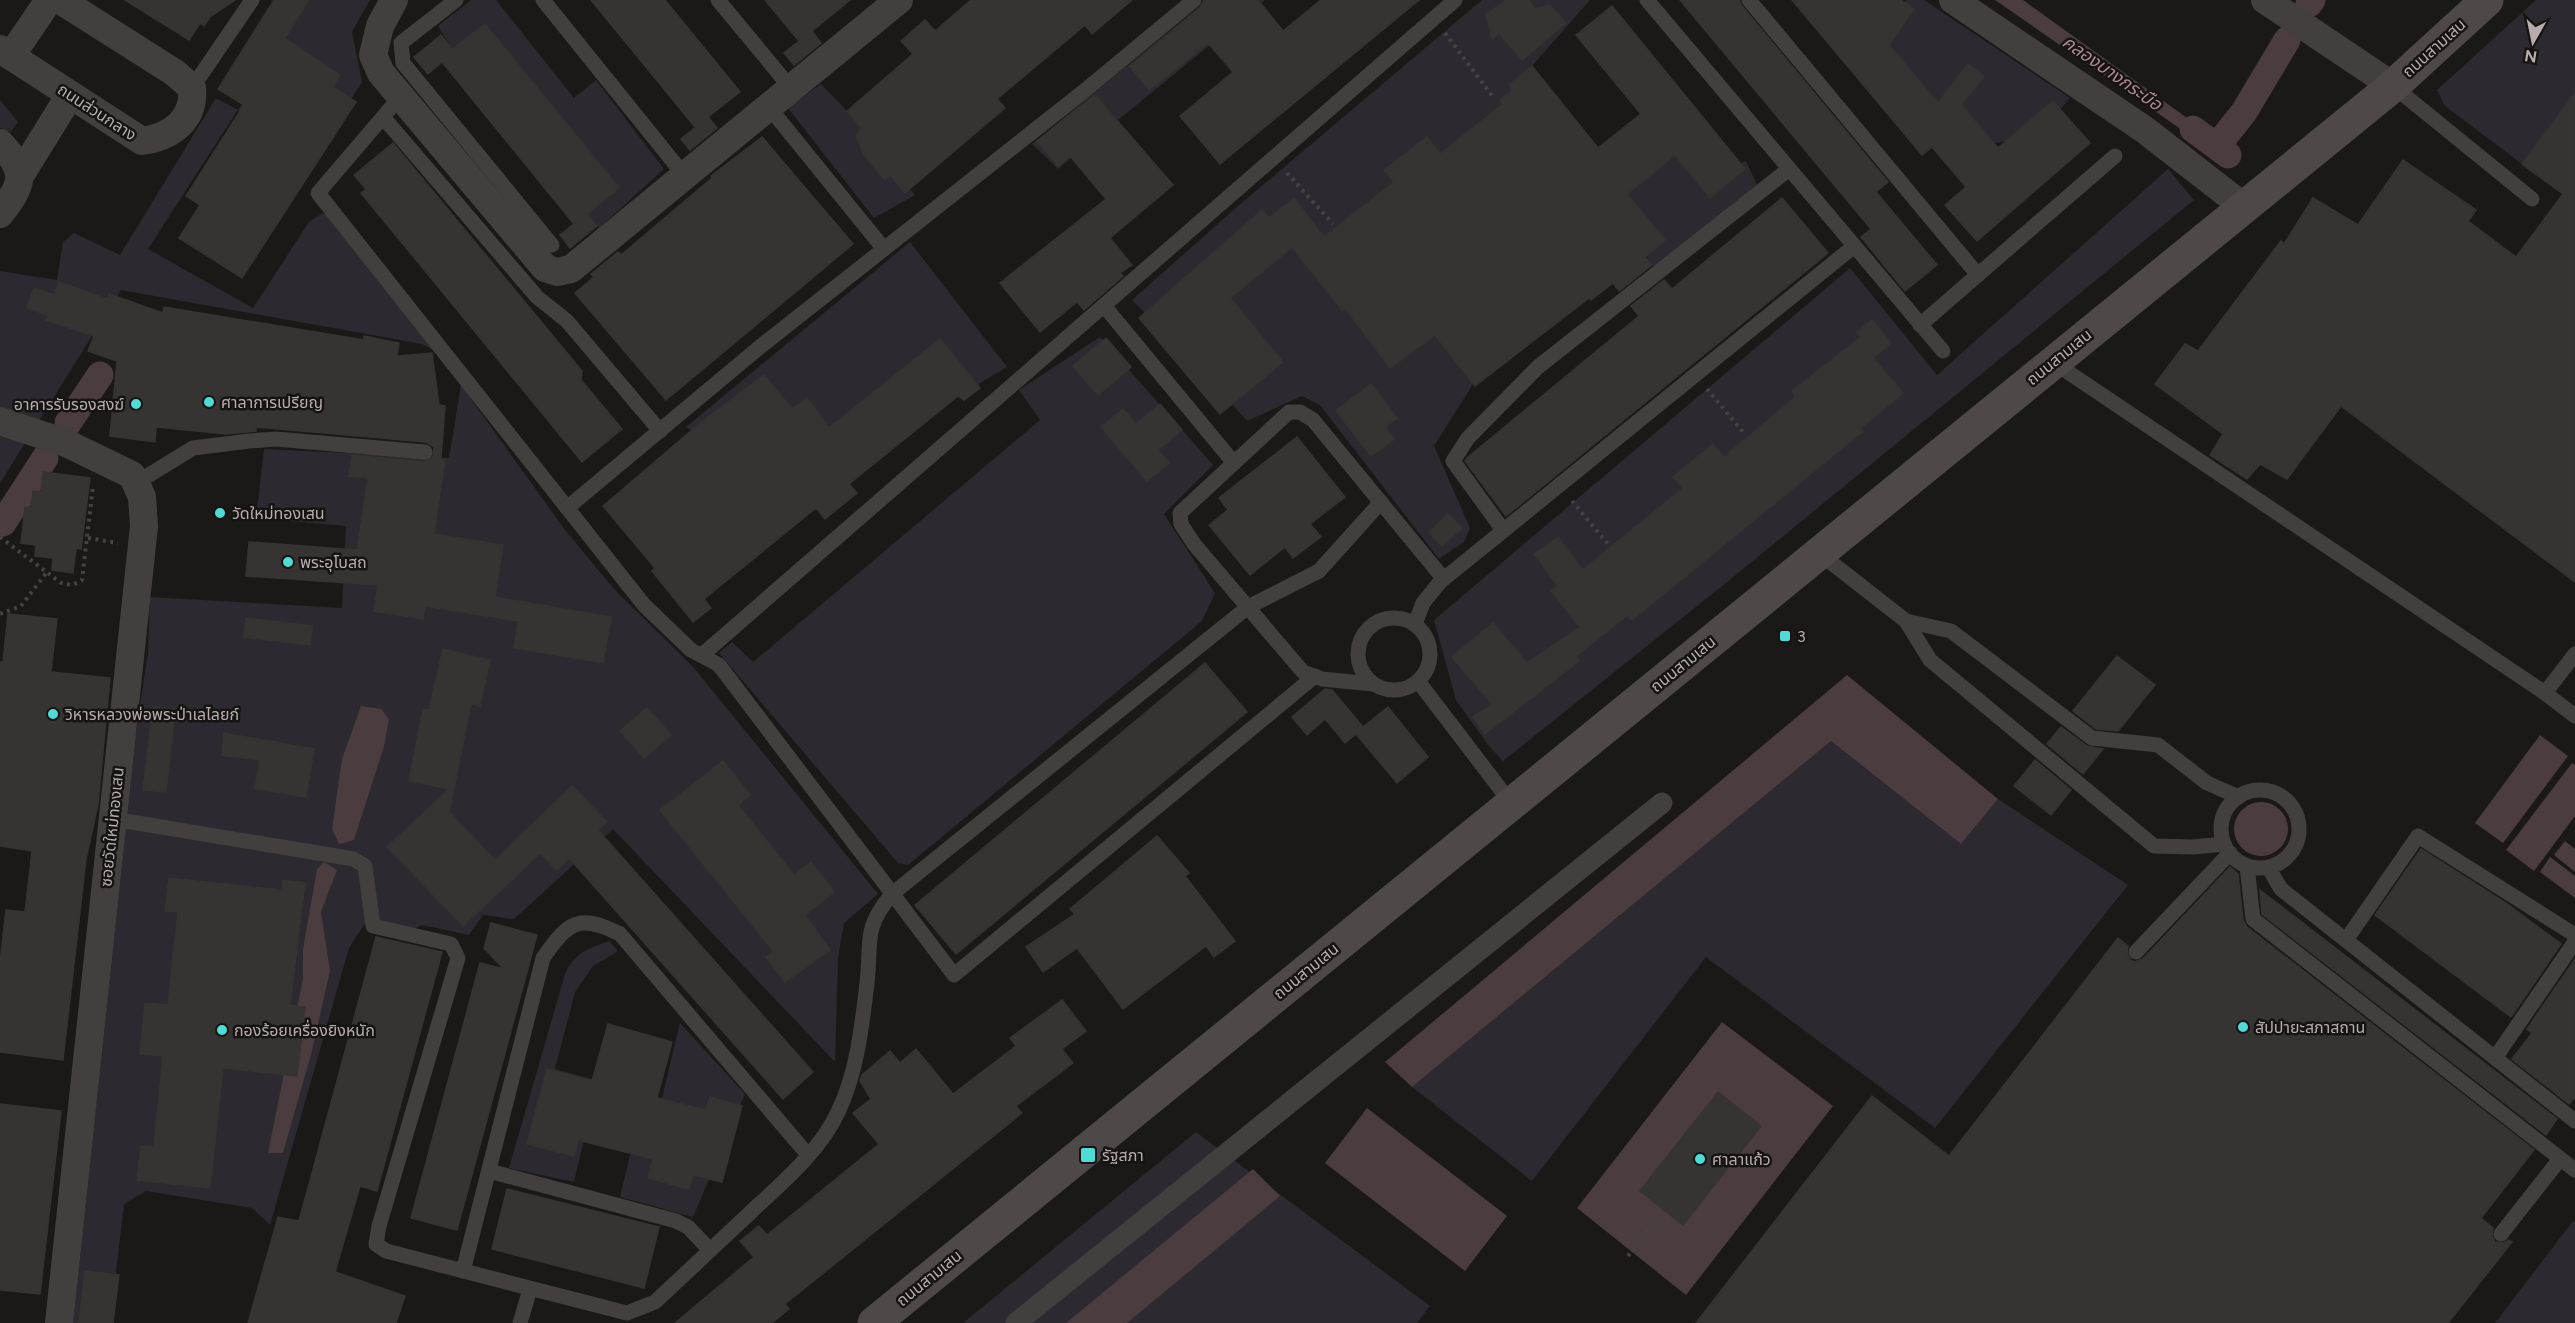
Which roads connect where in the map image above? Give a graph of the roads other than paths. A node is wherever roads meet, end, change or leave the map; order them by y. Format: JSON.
{"nodes":[{"id":1,"x":49,"y":0,"type":"edge"},
{"id":2,"x":60,"y":0,"type":"edge"},
{"id":3,"x":252,"y":0,"type":"edge"},
{"id":4,"x":394,"y":0,"type":"edge"},
{"id":5,"x":456,"y":0,"type":"edge"},
{"id":6,"x":543,"y":0,"type":"edge"},
{"id":7,"x":718,"y":0,"type":"edge"},
{"id":8,"x":899,"y":0,"type":"edge"},
{"id":9,"x":1194,"y":0,"type":"edge"},
{"id":10,"x":1455,"y":0,"type":"edge"},
{"id":11,"x":1647,"y":0,"type":"edge"},
{"id":12,"x":1749,"y":0,"type":"edge"},
{"id":13,"x":1953,"y":0,"type":"edge"},
{"id":14,"x":2265,"y":0,"type":"edge"},
{"id":15,"x":2487,"y":0,"type":"edge"},
{"id":16,"x":5,"y":52,"type":"edge"},
{"id":17,"x":2393,"y":86,"type":"junction"},
{"id":18,"x":790,"y":87,"type":"junction"},
{"id":19,"x":192,"y":88,"type":"junction"},
{"id":20,"x":70,"y":95,"type":"junction"},
{"id":21,"x":768,"y":106,"type":"junction"},
{"id":22,"x":392,"y":107,"type":"junction"},
{"id":23,"x":0,"y":143,"type":"edge"},
{"id":24,"x":2115,"y":156,"type":"dead end"},
{"id":25,"x":1789,"y":169,"type":"junction"},
{"id":26,"x":21,"y":174,"type":"junction"},
{"id":27,"x":684,"y":175,"type":"junction"},
{"id":28,"x":2532,"y":200,"type":"dead end"},
{"id":29,"x":2244,"y":207,"type":"junction"},
{"id":30,"x":0,"y":214,"type":"edge"},
{"id":31,"x":552,"y":244,"type":"dead end"},
{"id":32,"x":1853,"y":247,"type":"junction"},
{"id":33,"x":884,"y":249,"type":"junction"},
{"id":34,"x":1978,"y":275,"type":"junction"},
{"id":35,"x":1105,"y":307,"type":"junction"},
{"id":36,"x":1920,"y":325,"type":"junction"},
{"id":37,"x":1942,"y":351,"type":"dead end"},
{"id":38,"x":2053,"y":362,"type":"junction"},
{"id":39,"x":0,"y":421,"type":"edge"},
{"id":40,"x":660,"y":431,"type":"junction"},
{"id":41,"x":425,"y":452,"type":"dead end"},
{"id":42,"x":1234,"y":463,"type":"junction"},
{"id":43,"x":136,"y":483,"type":"junction"},
{"id":44,"x":1381,"y":502,"type":"junction"},
{"id":45,"x":567,"y":508,"type":"junction"},
{"id":46,"x":1503,"y":530,"type":"junction"},
{"id":47,"x":1819,"y":553,"type":"junction"},
{"id":48,"x":1443,"y":578,"type":"junction"},
{"id":49,"x":1248,"y":607,"type":"junction"},
{"id":50,"x":1905,"y":621,"type":"junction"},
{"id":51,"x":1414,"y":624,"type":"junction"},
{"id":52,"x":2575,"y":654,"type":"edge"},
{"id":53,"x":702,"y":656,"type":"junction"},
{"id":54,"x":1315,"y":676,"type":"junction"},
{"id":55,"x":1418,"y":681,"type":"junction"},
{"id":56,"x":1374,"y":684,"type":"junction"},
{"id":57,"x":2545,"y":693,"type":"junction"},
{"id":58,"x":2575,"y":716,"type":"edge"},
{"id":59,"x":2239,"y":797,"type":"junction"},
{"id":60,"x":1511,"y":803,"type":"junction"},
{"id":61,"x":1662,"y":803,"type":"dead end"},
{"id":62,"x":113,"y":819,"type":"junction"},
{"id":63,"x":2227,"y":849,"type":"junction"},
{"id":64,"x":2247,"y":866,"type":"junction"},
{"id":65,"x":2268,"y":867,"type":"junction"},
{"id":66,"x":892,"y":894,"type":"junction"},
{"id":67,"x":2575,"y":936,"type":"edge"},
{"id":68,"x":2346,"y":940,"type":"junction"},
{"id":69,"x":2136,"y":952,"type":"dead end"},
{"id":70,"x":2495,"y":1058,"type":"junction"},
{"id":71,"x":2575,"y":1121,"type":"edge"},
{"id":72,"x":808,"y":1155,"type":"junction"},
{"id":73,"x":2560,"y":1158,"type":"junction"},
{"id":74,"x":2575,"y":1170,"type":"edge"},
{"id":75,"x":489,"y":1171,"type":"junction"},
{"id":76,"x":2501,"y":1234,"type":"dead end"},
{"id":77,"x":710,"y":1250,"type":"junction"},
{"id":78,"x":463,"y":1271,"type":"junction"},
{"id":79,"x":530,"y":1289,"type":"junction"},
{"id":80,"x":59,"y":1323,"type":"edge"},
{"id":81,"x":520,"y":1323,"type":"edge"},
{"id":82,"x":873,"y":1323,"type":"edge"},
{"id":83,"x":1016,"y":1323,"type":"edge"}],
"edges":[{"from":1,"to":16,"type":"street"},
{"from":2,"to":19,"type":"street"},
{"from":3,"to":19,"type":"lane"},
{"from":4,"to":22,"type":"street"},
{"from":5,"to":31,"type":"lane"},
{"from":6,"to":27,"type":"lane"},
{"from":7,"to":18,"type":"lane"},
{"from":8,"to":18,"type":"street"},
{"from":9,"to":33,"type":"lane"},
{"from":10,"to":35,"type":"lane"},
{"from":11,"to":25,"type":"lane"},
{"from":12,"to":34,"type":"lane"},
{"from":13,"to":29,"type":"street"},
{"from":14,"to":17,"type":"street"},
{"from":15,"to":17,"type":"main road","name":"ถนนสามเสน"},
{"from":16,"to":20,"type":"street","name":"ถนนส่วนกลาง"},
{"from":17,"to":28,"type":"lane"},
{"from":17,"to":29,"type":"main road","name":"ถนนสามเสน"},
{"from":18,"to":21,"type":"street"},
{"from":19,"to":20,"type":"street","name":"ถนนส่วนกลาง"},
{"from":20,"to":26,"type":"street"},
{"from":21,"to":27,"type":"street"},
{"from":21,"to":33,"type":"lane"},
{"from":22,"to":27,"type":"street"},
{"from":22,"to":40,"type":"lane"},
{"from":22,"to":45,"type":"lane"},
{"from":23,"to":26,"type":"street"},
{"from":24,"to":34,"type":"lane"},
{"from":25,"to":32,"type":"lane"},
{"from":25,"to":46,"type":"lane"},
{"from":26,"to":30,"type":"street"},
{"from":29,"to":38,"type":"main road","name":"ถนนสามเสน"},
{"from":32,"to":36,"type":"lane"},
{"from":32,"to":46,"type":"lane"},
{"from":33,"to":40,"type":"lane"},
{"from":34,"to":36,"type":"lane"},
{"from":35,"to":42,"type":"lane"},
{"from":35,"to":53,"type":"lane"},
{"from":36,"to":37,"type":"lane"},
{"from":38,"to":47,"type":"main road","name":"ถนนสามเสน"},
{"from":38,"to":57,"type":"lane"},
{"from":39,"to":43,"type":"street"},
{"from":40,"to":45,"type":"lane"},
{"from":41,"to":43,"type":"lane"},
{"from":42,"to":44,"type":"lane"},
{"from":42,"to":49,"type":"lane"},
{"from":43,"to":62,"type":"street","name":"ซอยวัดใหม่ทองเสน"},
{"from":44,"to":48,"type":"lane"},
{"from":44,"to":49,"type":"lane"},
{"from":45,"to":53,"type":"lane"},
{"from":46,"to":48,"type":"lane"},
{"from":47,"to":50,"type":"lane"},
{"from":47,"to":60,"type":"main road","name":"ถนนสามเสน"},
{"from":48,"to":51,"type":"lane"},
{"from":49,"to":54,"type":"lane"},
{"from":49,"to":66,"type":"lane"},
{"from":50,"to":59,"type":"lane"},
{"from":50,"to":63,"type":"lane"},
{"from":51,"to":55,"type":"lane"},
{"from":51,"to":56,"type":"lane"},
{"from":52,"to":57,"type":"lane"},
{"from":53,"to":66,"type":"lane"},
{"from":54,"to":56,"type":"lane"},
{"from":54,"to":66,"type":"lane"},
{"from":55,"to":56,"type":"lane"},
{"from":55,"to":60,"type":"lane"},
{"from":57,"to":58,"type":"lane"},
{"from":59,"to":63,"type":"lane"},
{"from":59,"to":65,"type":"lane"},
{"from":60,"to":82,"type":"main road","name":"ถนนสามเสน"},
{"from":61,"to":83,"type":"street"},
{"from":62,"to":78,"type":"lane"},
{"from":62,"to":80,"type":"street","name":"ซอยวัดใหม่ทองเสน"},
{"from":63,"to":64,"type":"lane"},
{"from":63,"to":69,"type":"lane"},
{"from":64,"to":65,"type":"lane"},
{"from":64,"to":73,"type":"lane"},
{"from":65,"to":68,"type":"lane"},
{"from":66,"to":72,"type":"lane"},
{"from":67,"to":68,"type":"lane"},
{"from":67,"to":70,"type":"lane"},
{"from":68,"to":70,"type":"lane"},
{"from":70,"to":71,"type":"lane"},
{"from":72,"to":75,"type":"lane"},
{"from":72,"to":77,"type":"lane"},
{"from":73,"to":74,"type":"lane"},
{"from":73,"to":76,"type":"lane"},
{"from":75,"to":77,"type":"lane"},
{"from":75,"to":78,"type":"lane"},
{"from":77,"to":79,"type":"lane"},
{"from":78,"to":79,"type":"lane"},
{"from":79,"to":81,"type":"lane"}]}
